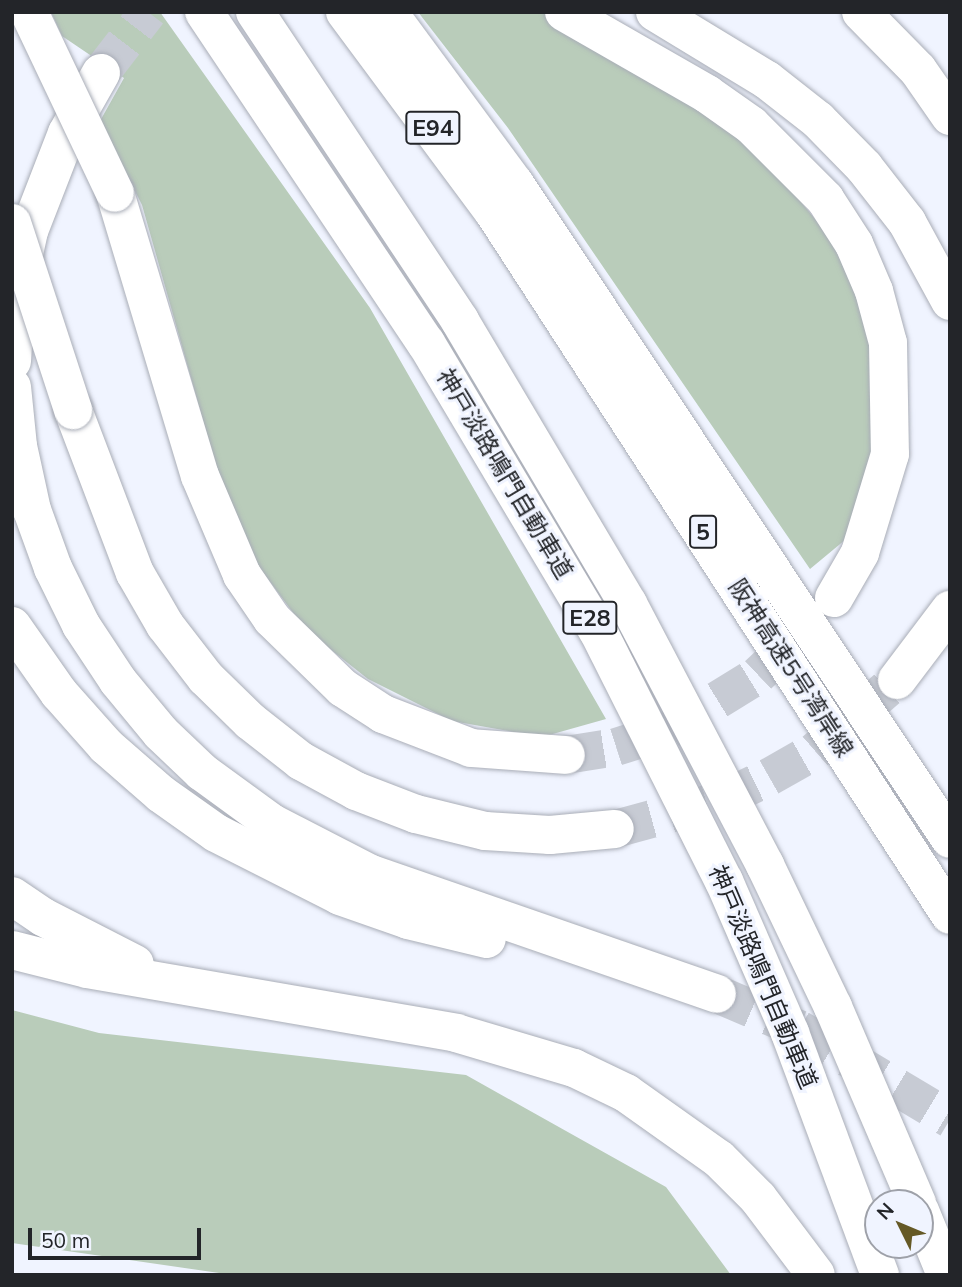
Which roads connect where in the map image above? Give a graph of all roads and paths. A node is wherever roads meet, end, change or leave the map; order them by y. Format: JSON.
{"nodes":[{"id":1,"x":29,"y":12,"type":"edge"},
{"id":2,"x":204,"y":12,"type":"edge"},
{"id":3,"x":255,"y":12,"type":"edge"},
{"id":4,"x":345,"y":12,"type":"edge"},
{"id":5,"x":388,"y":12,"type":"edge"},
{"id":6,"x":564,"y":12,"type":"edge"},
{"id":7,"x":655,"y":12,"type":"edge"},
{"id":8,"x":861,"y":12,"type":"edge"},
{"id":9,"x":101,"y":73,"type":"tunnel mouth"},
{"id":10,"x":950,"y":116,"type":"edge"},
{"id":11,"x":12,"y":223,"type":"edge"},
{"id":12,"x":531,"y":237,"type":"junction"},
{"id":13,"x":950,"y":301,"type":"edge"},
{"id":14,"x":12,"y":361,"type":"edge"},
{"id":15,"x":12,"y":387,"type":"edge"},
{"id":16,"x":834,"y":598,"type":"dead end"},
{"id":17,"x":950,"y":610,"type":"edge"},
{"id":18,"x":12,"y":626,"type":"edge"},
{"id":19,"x":897,"y":680,"type":"tunnel mouth"},
{"id":20,"x":566,"y":755,"type":"tunnel mouth"},
{"id":21,"x":615,"y":829,"type":"tunnel mouth"},
{"id":22,"x":950,"y":839,"type":"edge"},
{"id":23,"x":12,"y":896,"type":"edge"},
{"id":24,"x":950,"y":915,"type":"edge"},
{"id":25,"x":17,"y":952,"type":"edge"},
{"id":26,"x":216,"y":993,"type":"junction"},
{"id":27,"x":911,"y":1189,"type":"edge"},
{"id":28,"x":934,"y":1245,"type":"edge"},
{"id":29,"x":816,"y":1275,"type":"edge"},
{"id":30,"x":880,"y":1275,"type":"edge"},
{"id":31,"x":946,"y":1275,"type":"edge"}],
"edges":[{"from":1,"to":20,"type":"highway","bridge":true},
{"from":2,"to":30,"type":"highway","name":"神戸淡路鳴門自動車道","number":"E28"},
{"from":3,"to":27,"type":"highway","name":"神戸淡路鳴門自動車道","number":"E28"},
{"from":4,"to":12,"type":"highway","number":"E94"},
{"from":5,"to":12,"type":"highway","number":"E94"},
{"from":6,"to":16,"type":"highway"},
{"from":7,"to":13,"type":"highway"},
{"from":8,"to":10,"type":"highway"},
{"from":9,"to":14,"type":"highway"},
{"from":11,"to":21,"type":"highway","bridge":true},
{"from":12,"to":22,"type":"highway","name":"阪神高速5号湾岸線","number":"5"},
{"from":12,"to":24,"type":"highway","name":"阪神高速5号湾岸線","number":"5"},
{"from":15,"to":18,"type":"highway"},
{"from":17,"to":19,"type":"highway"},
{"from":23,"to":26,"type":"highway"},
{"from":25,"to":26,"type":"highway"},
{"from":26,"to":29,"type":"highway"},
{"from":28,"to":31,"type":"highway"}]}
